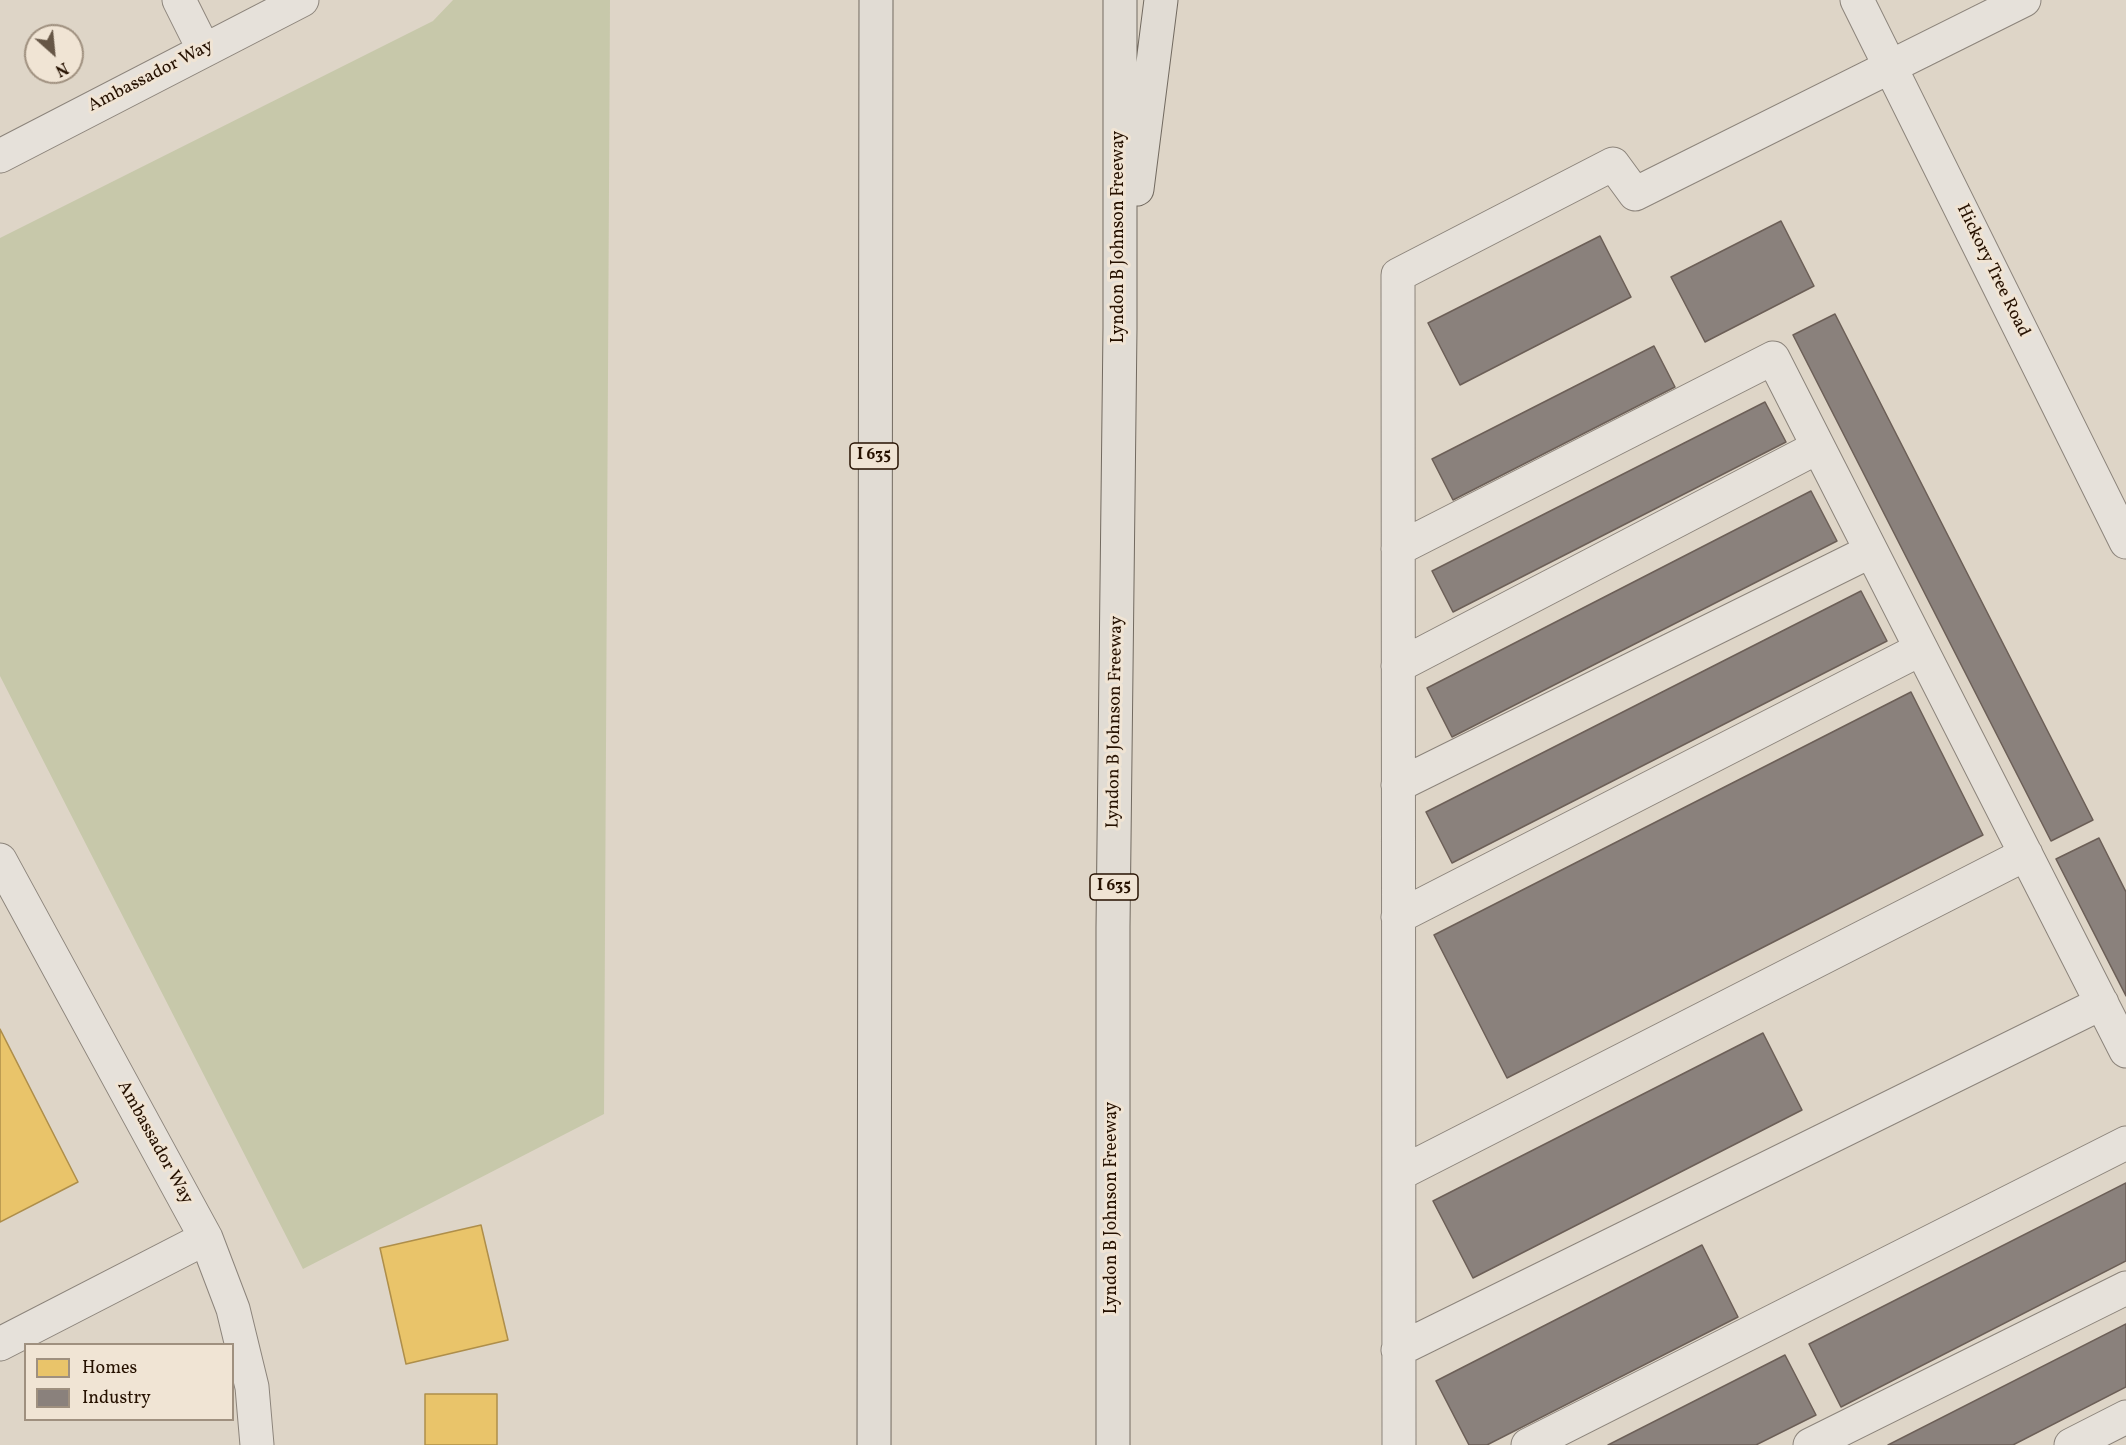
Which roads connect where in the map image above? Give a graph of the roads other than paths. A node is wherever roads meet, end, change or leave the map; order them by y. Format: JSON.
{"nodes":[{"id":1,"x":179,"y":0,"type":"edge"},
{"id":2,"x":302,"y":0,"type":"edge"},
{"id":3,"x":1120,"y":0,"type":"edge"},
{"id":4,"x":1161,"y":0,"type":"edge"},
{"id":5,"x":1857,"y":0,"type":"edge"},
{"id":6,"x":2024,"y":0,"type":"edge"},
{"id":7,"x":875,"y":1,"type":"edge"},
{"id":8,"x":204,"y":50,"type":"junction"},
{"id":9,"x":1891,"y":68,"type":"junction"},
{"id":10,"x":0,"y":156,"type":"edge"},
{"id":11,"x":1120,"y":328,"type":"junction"},
{"id":12,"x":1818,"y":447,"type":"junction"},
{"id":13,"x":2126,"y":542,"type":"edge"},
{"id":14,"x":1398,"y":549,"type":"junction"},
{"id":15,"x":1871,"y":551,"type":"junction"},
{"id":16,"x":1921,"y":649,"type":"junction"},
{"id":17,"x":1398,"y":666,"type":"junction"},
{"id":18,"x":1398,"y":784,"type":"junction"},
{"id":19,"x":2026,"y":854,"type":"junction"},
{"id":20,"x":0,"y":860,"type":"edge"},
{"id":21,"x":1398,"y":917,"type":"junction"},
{"id":22,"x":2102,"y":1003,"type":"junction"},
{"id":23,"x":2126,"y":1051,"type":"edge"},
{"id":24,"x":2126,"y":1143,"type":"edge"},
{"id":25,"x":1399,"y":1174,"type":"junction"},
{"id":26,"x":206,"y":1238,"type":"junction"},
{"id":27,"x":2126,"y":1288,"type":"edge"},
{"id":28,"x":0,"y":1344,"type":"edge"},
{"id":29,"x":1398,"y":1350,"type":"junction"},
{"id":30,"x":2126,"y":1417,"type":"edge"},
{"id":31,"x":257,"y":1445,"type":"edge"},
{"id":32,"x":874,"y":1445,"type":"edge"},
{"id":33,"x":1113,"y":1445,"type":"edge"},
{"id":34,"x":1399,"y":1445,"type":"edge"},
{"id":35,"x":1528,"y":1445,"type":"edge"},
{"id":36,"x":1810,"y":1445,"type":"edge"},
{"id":37,"x":2071,"y":1445,"type":"edge"}],
"edges":[{"from":1,"to":8,"type":"street"},
{"from":2,"to":8,"type":"street","name":"Ambassador Way"},
{"from":3,"to":11,"type":"highway","name":"Lyndon B Johnson Freeway","number":"I 635"},
{"from":4,"to":11,"type":"highway"},
{"from":5,"to":9,"type":"street","name":"Hickory Tree Road"},
{"from":6,"to":9,"type":"street"},
{"from":7,"to":32,"type":"highway","number":"I 635"},
{"from":8,"to":10,"type":"street","name":"Ambassador Way"},
{"from":9,"to":13,"type":"street","name":"Hickory Tree Road"},
{"from":9,"to":14,"type":"street"},
{"from":11,"to":33,"type":"highway","name":"Lyndon B Johnson Freeway","number":"I 635"},
{"from":12,"to":14,"type":"street"},
{"from":12,"to":15,"type":"street"},
{"from":12,"to":17,"type":"street"},
{"from":14,"to":17,"type":"street"},
{"from":15,"to":16,"type":"street"},
{"from":15,"to":18,"type":"street"},
{"from":16,"to":19,"type":"street"},
{"from":16,"to":21,"type":"street"},
{"from":17,"to":18,"type":"street"},
{"from":18,"to":21,"type":"street"},
{"from":19,"to":22,"type":"street"},
{"from":19,"to":25,"type":"street"},
{"from":20,"to":26,"type":"street","name":"Ambassador Way"},
{"from":21,"to":25,"type":"street"},
{"from":22,"to":23,"type":"street"},
{"from":22,"to":29,"type":"street"},
{"from":24,"to":35,"type":"street"},
{"from":25,"to":29,"type":"street"},
{"from":26,"to":28,"type":"street"},
{"from":26,"to":31,"type":"street","name":"Ambassador Way"},
{"from":27,"to":36,"type":"street"},
{"from":29,"to":34,"type":"street"},
{"from":30,"to":37,"type":"street"}]}
